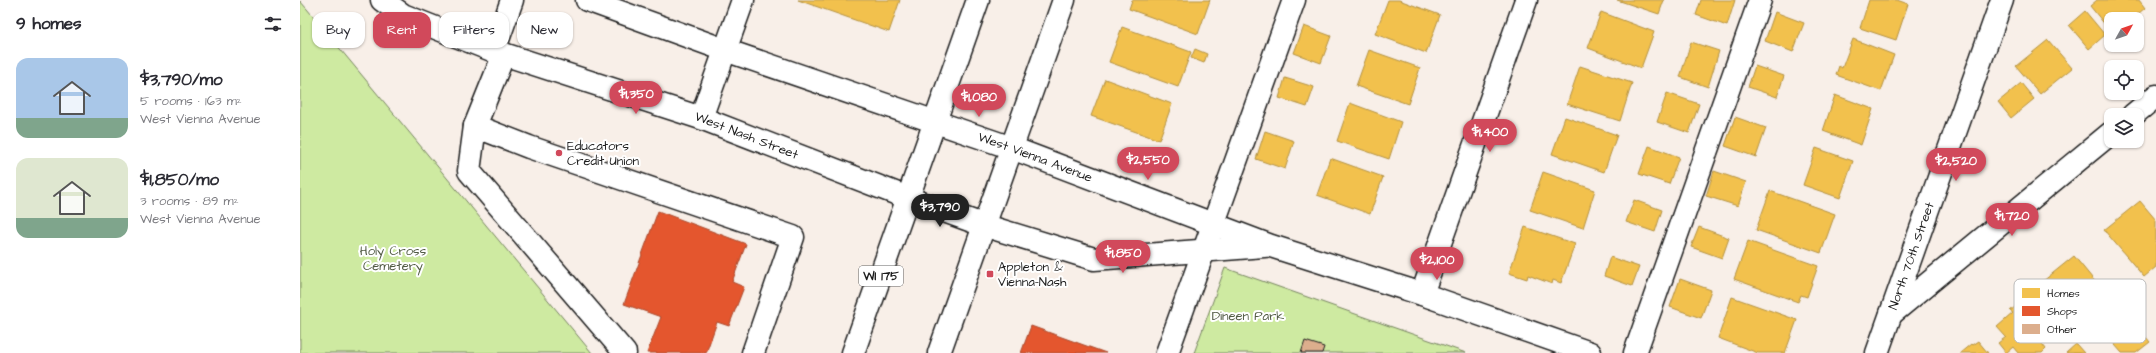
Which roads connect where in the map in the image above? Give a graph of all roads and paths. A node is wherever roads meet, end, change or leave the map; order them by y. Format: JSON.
{"nodes":[{"id":1,"x":382,"y":0,"type":"edge"},
{"id":2,"x":512,"y":0,"type":"edge"},
{"id":3,"x":587,"y":0,"type":"edge"},
{"id":4,"x":743,"y":0,"type":"edge"},
{"id":5,"x":978,"y":0,"type":"edge"},
{"id":6,"x":1064,"y":0,"type":"edge"},
{"id":7,"x":1294,"y":0,"type":"edge"},
{"id":8,"x":1526,"y":0,"type":"edge"},
{"id":9,"x":1760,"y":0,"type":"edge"},
{"id":10,"x":2002,"y":0,"type":"edge"},
{"id":11,"x":725,"y":50,"type":"junction"},
{"id":12,"x":499,"y":52,"type":"junction"},
{"id":13,"x":2156,"y":96,"type":"edge"},
{"id":14,"x":2141,"y":108,"type":"edge"},
{"id":15,"x":701,"y":118,"type":"junction"},
{"id":16,"x":934,"y":120,"type":"junction"},
{"id":17,"x":475,"y":126,"type":"junction"},
{"id":18,"x":2104,"y":139,"type":"edge"},
{"id":19,"x":1012,"y":148,"type":"junction"},
{"id":20,"x":908,"y":198,"type":"junction"},
{"id":21,"x":1212,"y":223,"type":"junction"},
{"id":22,"x":983,"y":225,"type":"junction"},
{"id":23,"x":1271,"y":246,"type":"junction"},
{"id":24,"x":1202,"y":251,"type":"junction"},
{"id":25,"x":1422,"y":294,"type":"junction"},
{"id":26,"x":1891,"y":314,"type":"junction"},
{"id":27,"x":625,"y":353,"type":"edge"},
{"id":28,"x":754,"y":353,"type":"edge"},
{"id":29,"x":853,"y":353,"type":"edge"},
{"id":30,"x":939,"y":353,"type":"edge"},
{"id":31,"x":1167,"y":353,"type":"edge"},
{"id":32,"x":1590,"y":353,"type":"edge"},
{"id":33,"x":1635,"y":353,"type":"edge"},
{"id":34,"x":1877,"y":353,"type":"edge"}],
"edges":[{"from":1,"to":12,"type":"street","name":"West Nash Street"},
{"from":2,"to":12,"type":"street"},
{"from":3,"to":11,"type":"street"},
{"from":4,"to":11,"type":"street"},
{"from":5,"to":16,"type":"street","number":"WI 175"},
{"from":6,"to":19,"type":"street"},
{"from":7,"to":21,"type":"street"},
{"from":8,"to":25,"type":"street"},
{"from":9,"to":33,"type":"street"},
{"from":10,"to":26,"type":"street","name":"North 70th Street"},
{"from":11,"to":15,"type":"street"},
{"from":11,"to":16,"type":"street"},
{"from":12,"to":15,"type":"street","name":"West Nash Street"},
{"from":12,"to":17,"type":"street"},
{"from":13,"to":14,"type":"street"},
{"from":15,"to":20,"type":"street","name":"West Nash Street"},
{"from":16,"to":19,"type":"street","name":"West Vienna Avenue"},
{"from":16,"to":20,"type":"street","number":"WI 175"},
{"from":17,"to":27,"type":"street"},
{"from":17,"to":28,"type":"street"},
{"from":18,"to":26,"type":"street"},
{"from":19,"to":21,"type":"street","name":"West Vienna Avenue"},
{"from":19,"to":22,"type":"street"},
{"from":20,"to":22,"type":"street","name":"West Vienna Avenue"},
{"from":20,"to":29,"type":"street","number":"WI 175"},
{"from":21,"to":23,"type":"street","name":"West Vienna Avenue"},
{"from":21,"to":24,"type":"street"},
{"from":22,"to":24,"type":"street","name":"West Vienna Avenue"},
{"from":22,"to":30,"type":"street"},
{"from":23,"to":24,"type":"street","name":"West Vienna Avenue"},
{"from":23,"to":25,"type":"street","name":"West Vienna Avenue"},
{"from":24,"to":31,"type":"street"},
{"from":25,"to":32,"type":"street","name":"West Vienna Avenue"},
{"from":26,"to":34,"type":"street","name":"North 70th Street"}]}
